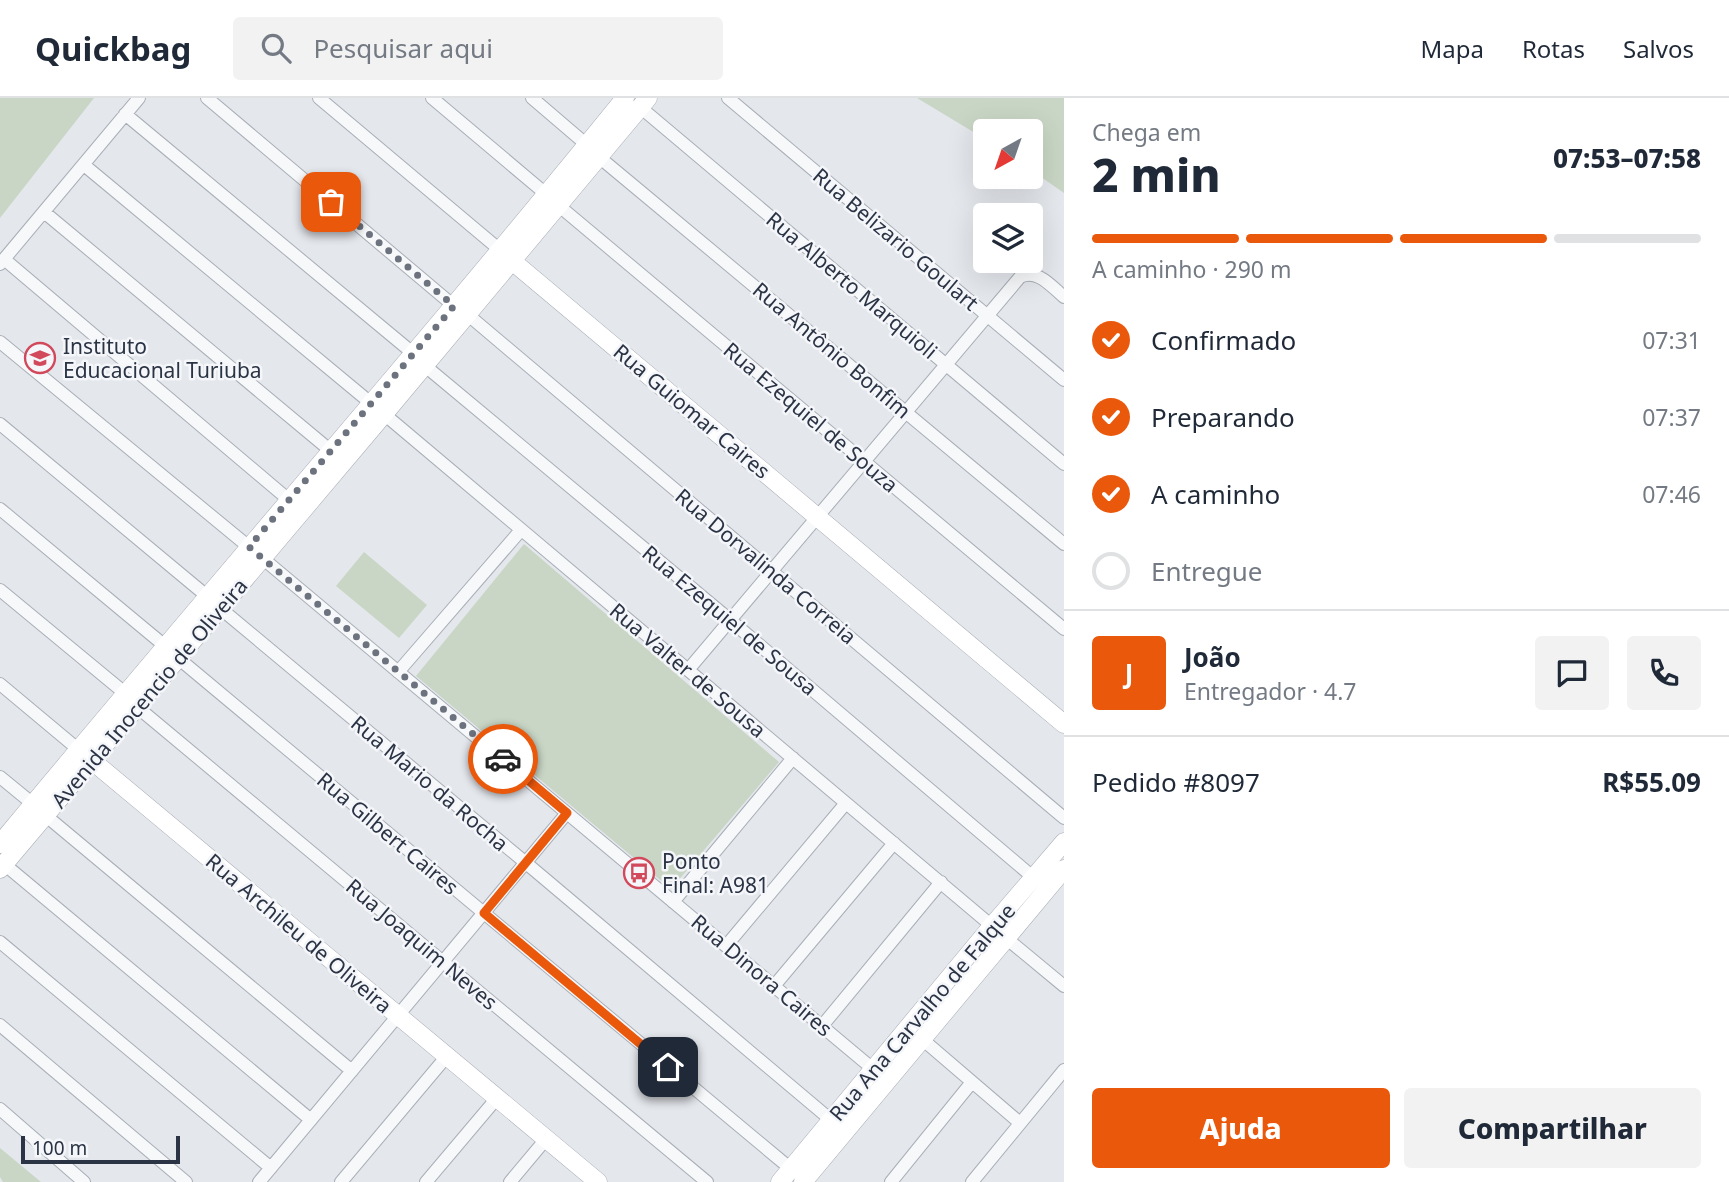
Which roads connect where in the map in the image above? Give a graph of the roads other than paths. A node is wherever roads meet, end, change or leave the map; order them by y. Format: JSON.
{"nodes":[{"id":1,"x":139,"y":98,"type":"edge"},
{"id":2,"x":207,"y":98,"type":"edge"},
{"id":3,"x":319,"y":98,"type":"edge"},
{"id":4,"x":432,"y":98,"type":"edge"},
{"id":5,"x":532,"y":98,"type":"edge"},
{"id":6,"x":728,"y":98,"type":"edge"},
{"id":7,"x":638,"y":101,"type":"edge"},
{"id":8,"x":125,"y":114,"type":"junction"},
{"id":9,"x":593,"y":151,"type":"junction"},
{"id":10,"x":84,"y":165,"type":"junction"},
{"id":11,"x":552,"y":200,"type":"junction"},
{"id":12,"x":44,"y":212,"type":"junction"},
{"id":13,"x":507,"y":256,"type":"junction"},
{"id":14,"x":2,"y":262,"type":"edge"},
{"id":15,"x":1064,"y":297,"type":"edge"},
{"id":16,"x":461,"y":310,"type":"junction"},
{"id":17,"x":987,"y":316,"type":"junction"},
{"id":18,"x":0,"y":342,"type":"edge"},
{"id":19,"x":419,"y":359,"type":"junction"},
{"id":20,"x":946,"y":365,"type":"junction"},
{"id":21,"x":1064,"y":380,"type":"edge"},
{"id":22,"x":378,"y":409,"type":"junction"},
{"id":23,"x":906,"y":412,"type":"junction"},
{"id":24,"x":0,"y":424,"type":"edge"},
{"id":25,"x":331,"y":451,"type":"junction"},
{"id":26,"x":864,"y":461,"type":"junction"},
{"id":27,"x":1064,"y":464,"type":"edge"},
{"id":28,"x":289,"y":500,"type":"junction"},
{"id":29,"x":0,"y":509,"type":"edge"},
{"id":30,"x":818,"y":517,"type":"junction"},
{"id":31,"x":522,"y":530,"type":"junction"},
{"id":32,"x":1064,"y":544,"type":"edge"},
{"id":33,"x":256,"y":552,"type":"junction"},
{"id":34,"x":772,"y":571,"type":"junction"},
{"id":35,"x":0,"y":590,"type":"edge"},
{"id":36,"x":214,"y":602,"type":"junction"},
{"id":37,"x":730,"y":620,"type":"junction"},
{"id":38,"x":1064,"y":629,"type":"edge"},
{"id":39,"x":172,"y":652,"type":"junction"},
{"id":40,"x":688,"y":670,"type":"junction"},
{"id":41,"x":398,"y":672,"type":"junction"},
{"id":42,"x":0,"y":684,"type":"edge"},
{"id":43,"x":131,"y":701,"type":"junction"},
{"id":44,"x":1064,"y":724,"type":"edge"},
{"id":45,"x":85,"y":755,"type":"junction"},
{"id":46,"x":793,"y":758,"type":"junction"},
{"id":47,"x":0,"y":777,"type":"edge"},
{"id":48,"x":846,"y":803,"type":"junction"},
{"id":49,"x":39,"y":810,"type":"junction"},
{"id":50,"x":567,"y":813,"type":"junction"},
{"id":51,"x":1064,"y":818,"type":"edge"},
{"id":52,"x":1064,"y":842,"type":"edge"},
{"id":53,"x":894,"y":843,"type":"junction"},
{"id":54,"x":0,"y":844,"type":"edge"},
{"id":55,"x":526,"y":863,"type":"junction"},
{"id":56,"x":2,"y":867,"type":"edge"},
{"id":57,"x":1064,"y":869,"type":"edge"},
{"id":58,"x":1034,"y":878,"type":"junction"},
{"id":59,"x":940,"y":883,"type":"junction"},
{"id":60,"x":673,"y":902,"type":"junction"},
{"id":61,"x":484,"y":913,"type":"junction"},
{"id":62,"x":999,"y":932,"type":"junction"},
{"id":63,"x":0,"y":942,"type":"edge"},
{"id":64,"x":726,"y":946,"type":"junction"},
{"id":65,"x":444,"y":962,"type":"junction"},
{"id":66,"x":1063,"y":982,"type":"edge"},
{"id":67,"x":774,"y":986,"type":"junction"},
{"id":68,"x":398,"y":1016,"type":"junction"},
{"id":69,"x":0,"y":1025,"type":"edge"},
{"id":70,"x":822,"y":1026,"type":"junction"},
{"id":71,"x":922,"y":1039,"type":"junction"},
{"id":72,"x":447,"y":1056,"type":"junction"},
{"id":73,"x":1064,"y":1070,"type":"edge"},
{"id":74,"x":352,"y":1071,"type":"junction"},
{"id":75,"x":880,"y":1075,"type":"junction"},
{"id":76,"x":972,"y":1082,"type":"junction"},
{"id":77,"x":497,"y":1098,"type":"junction"},
{"id":78,"x":0,"y":1109,"type":"edge"},
{"id":79,"x":311,"y":1120,"type":"junction"},
{"id":80,"x":831,"y":1121,"type":"junction"},
{"id":81,"x":1020,"y":1123,"type":"junction"},
{"id":82,"x":546,"y":1139,"type":"junction"},
{"id":83,"x":271,"y":1168,"type":"junction"},
{"id":84,"x":791,"y":1178,"type":"edge"},
{"id":85,"x":596,"y":1181,"type":"edge"},
{"id":86,"x":84,"y":1182,"type":"edge"},
{"id":87,"x":186,"y":1182,"type":"edge"},
{"id":88,"x":259,"y":1182,"type":"edge"},
{"id":89,"x":341,"y":1182,"type":"edge"},
{"id":90,"x":426,"y":1182,"type":"edge"},
{"id":91,"x":510,"y":1182,"type":"edge"},
{"id":92,"x":707,"y":1182,"type":"edge"},
{"id":93,"x":891,"y":1182,"type":"edge"},
{"id":94,"x":972,"y":1182,"type":"edge"}],
"edges":[{"from":1,"to":8,"type":"street"},
{"from":2,"to":16,"type":"street","name":"Rua Dorvalinda Correia"},
{"from":3,"to":13,"type":"street","name":"Rua Guiomar Caires"},
{"from":4,"to":11,"type":"street"},
{"from":5,"to":9,"type":"street","name":"Rua Antônio Bonfim"},
{"from":6,"to":17,"type":"street","name":"Rua Belizario Goulart"},
{"from":7,"to":9,"type":"street","name":"Avenida Inocencio de Oliveira"},
{"from":7,"to":20,"type":"street","name":"Rua Alberto Marquioli"},
{"from":8,"to":10,"type":"street"},
{"from":8,"to":19,"type":"street","name":"Rua Ezequiel de Sousa"},
{"from":9,"to":11,"type":"street","name":"Avenida Inocencio de Oliveira"},
{"from":9,"to":23,"type":"street","name":"Rua Antônio Bonfim"},
{"from":10,"to":12,"type":"street"},
{"from":10,"to":22,"type":"street","name":"Rua Valter de Sousa"},
{"from":11,"to":13,"type":"street","name":"Avenida Inocencio de Oliveira"},
{"from":11,"to":26,"type":"street","name":"Rua Ezequiel de Souza"},
{"from":12,"to":14,"type":"street"},
{"from":12,"to":25,"type":"street"},
{"from":13,"to":16,"type":"street","name":"Avenida Inocencio de Oliveira"},
{"from":13,"to":30,"type":"street","name":"Rua Guiomar Caires"},
{"from":14,"to":28,"type":"street"},
{"from":15,"to":17,"type":"street"},
{"from":16,"to":19,"type":"street","name":"Avenida Inocencio de Oliveira"},
{"from":16,"to":34,"type":"street","name":"Rua Dorvalinda Correia"},
{"from":17,"to":20,"type":"street"},
{"from":17,"to":21,"type":"street","name":"Rua Belizario Goulart"},
{"from":18,"to":33,"type":"street","name":"Rua Dinora Caires"},
{"from":19,"to":22,"type":"street","name":"Avenida Inocencio de Oliveira"},
{"from":19,"to":37,"type":"street","name":"Rua Ezequiel de Sousa"},
{"from":20,"to":23,"type":"street"},
{"from":20,"to":27,"type":"street","name":"Rua Alberto Marquioli"},
{"from":22,"to":25,"type":"street","name":"Avenida Inocencio de Oliveira"},
{"from":22,"to":31,"type":"street","name":"Rua Valter de Sousa"},
{"from":22,"to":33,"type":"street","name":"Avenida Inocencio de Oliveira"},
{"from":23,"to":26,"type":"street"},
{"from":23,"to":32,"type":"street","name":"Rua Antônio Bonfim"},
{"from":24,"to":36,"type":"street","name":"Rua Mario da Rocha"},
{"from":25,"to":28,"type":"street","name":"Avenida Inocencio de Oliveira"},
{"from":26,"to":30,"type":"street"},
{"from":26,"to":38,"type":"street","name":"Rua Ezequiel de Souza"},
{"from":28,"to":33,"type":"street","name":"Avenida Inocencio de Oliveira"},
{"from":29,"to":39,"type":"street","name":"Rua Gilbert Caires"},
{"from":30,"to":34,"type":"street"},
{"from":30,"to":44,"type":"street","name":"Rua Guiomar Caires"},
{"from":31,"to":40,"type":"street","name":"Rua Valter de Sousa"},
{"from":31,"to":41,"type":"street"},
{"from":33,"to":36,"type":"street","name":"Avenida Inocencio de Oliveira"},
{"from":33,"to":41,"type":"street","name":"Rua Dinora Caires"},
{"from":34,"to":37,"type":"street"},
{"from":34,"to":51,"type":"street","name":"Rua Dorvalinda Correia"},
{"from":35,"to":43,"type":"street","name":"Rua Joaquim Neves"},
{"from":36,"to":39,"type":"street","name":"Avenida Inocencio de Oliveira"},
{"from":36,"to":55,"type":"street","name":"Rua Mario da Rocha"},
{"from":37,"to":40,"type":"street"},
{"from":37,"to":58,"type":"street","name":"Rua Ezequiel de Sousa"},
{"from":39,"to":43,"type":"street","name":"Avenida Inocencio de Oliveira"},
{"from":39,"to":61,"type":"street","name":"Rua Gilbert Caires"},
{"from":40,"to":46,"type":"street","name":"Rua Valter de Sousa"},
{"from":41,"to":50,"type":"street","name":"Rua Dinora Caires"},
{"from":42,"to":45,"type":"street","name":"Rua Archileu de Oliveira"},
{"from":43,"to":45,"type":"street","name":"Avenida Inocencio de Oliveira"},
{"from":43,"to":65,"type":"street","name":"Rua Joaquim Neves"},
{"from":45,"to":49,"type":"street","name":"Avenida Inocencio de Oliveira"},
{"from":45,"to":68,"type":"street","name":"Rua Archileu de Oliveira"},
{"from":46,"to":48,"type":"street","name":"Rua Valter de Sousa"},
{"from":46,"to":60,"type":"street"},
{"from":47,"to":49,"type":"street"},
{"from":48,"to":53,"type":"street","name":"Rua Valter de Sousa"},
{"from":48,"to":64,"type":"street"},
{"from":49,"to":54,"type":"street","name":"Avenida Inocencio de Oliveira"},
{"from":49,"to":56,"type":"street","name":"Avenida Inocencio de Oliveira"},
{"from":49,"to":74,"type":"street"},
{"from":50,"to":55,"type":"street"},
{"from":50,"to":60,"type":"street","name":"Rua Dinora Caires"},
{"from":52,"to":58,"type":"street","name":"Rua Ana Carvalho de Falque"},
{"from":53,"to":59,"type":"street","name":"Rua Valter de Sousa"},
{"from":53,"to":67,"type":"street"},
{"from":55,"to":61,"type":"street"},
{"from":55,"to":80,"type":"street","name":"Rua Mario da Rocha"},
{"from":56,"to":79,"type":"street"},
{"from":57,"to":62,"type":"street","name":"Rua Ana Carvalho de Falque"},
{"from":58,"to":62,"type":"street","name":"Rua Ana Carvalho de Falque"},
{"from":59,"to":62,"type":"street","name":"Rua Valter de Sousa"},
{"from":59,"to":70,"type":"street"},
{"from":60,"to":64,"type":"street","name":"Rua Dinora Caires"},
{"from":61,"to":65,"type":"street"},
{"from":61,"to":84,"type":"street","name":"Rua Gilbert Caires"},
{"from":62,"to":66,"type":"street","name":"Rua Valter de Sousa"},
{"from":62,"to":71,"type":"street","name":"Rua Ana Carvalho de Falque"},
{"from":62,"to":75,"type":"street","name":"Rua Ana Carvalho de Falque"},
{"from":63,"to":83,"type":"street"},
{"from":64,"to":67,"type":"street","name":"Rua Dinora Caires"},
{"from":65,"to":68,"type":"street"},
{"from":65,"to":92,"type":"street","name":"Rua Joaquim Neves"},
{"from":67,"to":70,"type":"street","name":"Rua Dinora Caires"},
{"from":68,"to":72,"type":"street","name":"Rua Archileu de Oliveira"},
{"from":68,"to":74,"type":"street"},
{"from":69,"to":87,"type":"street"},
{"from":70,"to":75,"type":"street","name":"Rua Dinora Caires"},
{"from":71,"to":75,"type":"street","name":"Rua Ana Carvalho de Falque"},
{"from":71,"to":76,"type":"street"},
{"from":72,"to":77,"type":"street","name":"Rua Archileu de Oliveira"},
{"from":72,"to":89,"type":"street"},
{"from":73,"to":81,"type":"street"},
{"from":74,"to":79,"type":"street"},
{"from":75,"to":80,"type":"street","name":"Rua Ana Carvalho de Falque"},
{"from":75,"to":84,"type":"street","name":"Rua Ana Carvalho de Falque"},
{"from":76,"to":81,"type":"street"},
{"from":76,"to":93,"type":"street"},
{"from":77,"to":82,"type":"street","name":"Rua Archileu de Oliveira"},
{"from":77,"to":90,"type":"street"},
{"from":78,"to":86,"type":"street"},
{"from":79,"to":83,"type":"street"},
{"from":80,"to":84,"type":"street","name":"Rua Ana Carvalho de Falque"},
{"from":81,"to":94,"type":"street"},
{"from":82,"to":85,"type":"street","name":"Rua Archileu de Oliveira"},
{"from":82,"to":91,"type":"street"},
{"from":83,"to":88,"type":"street"}]}
